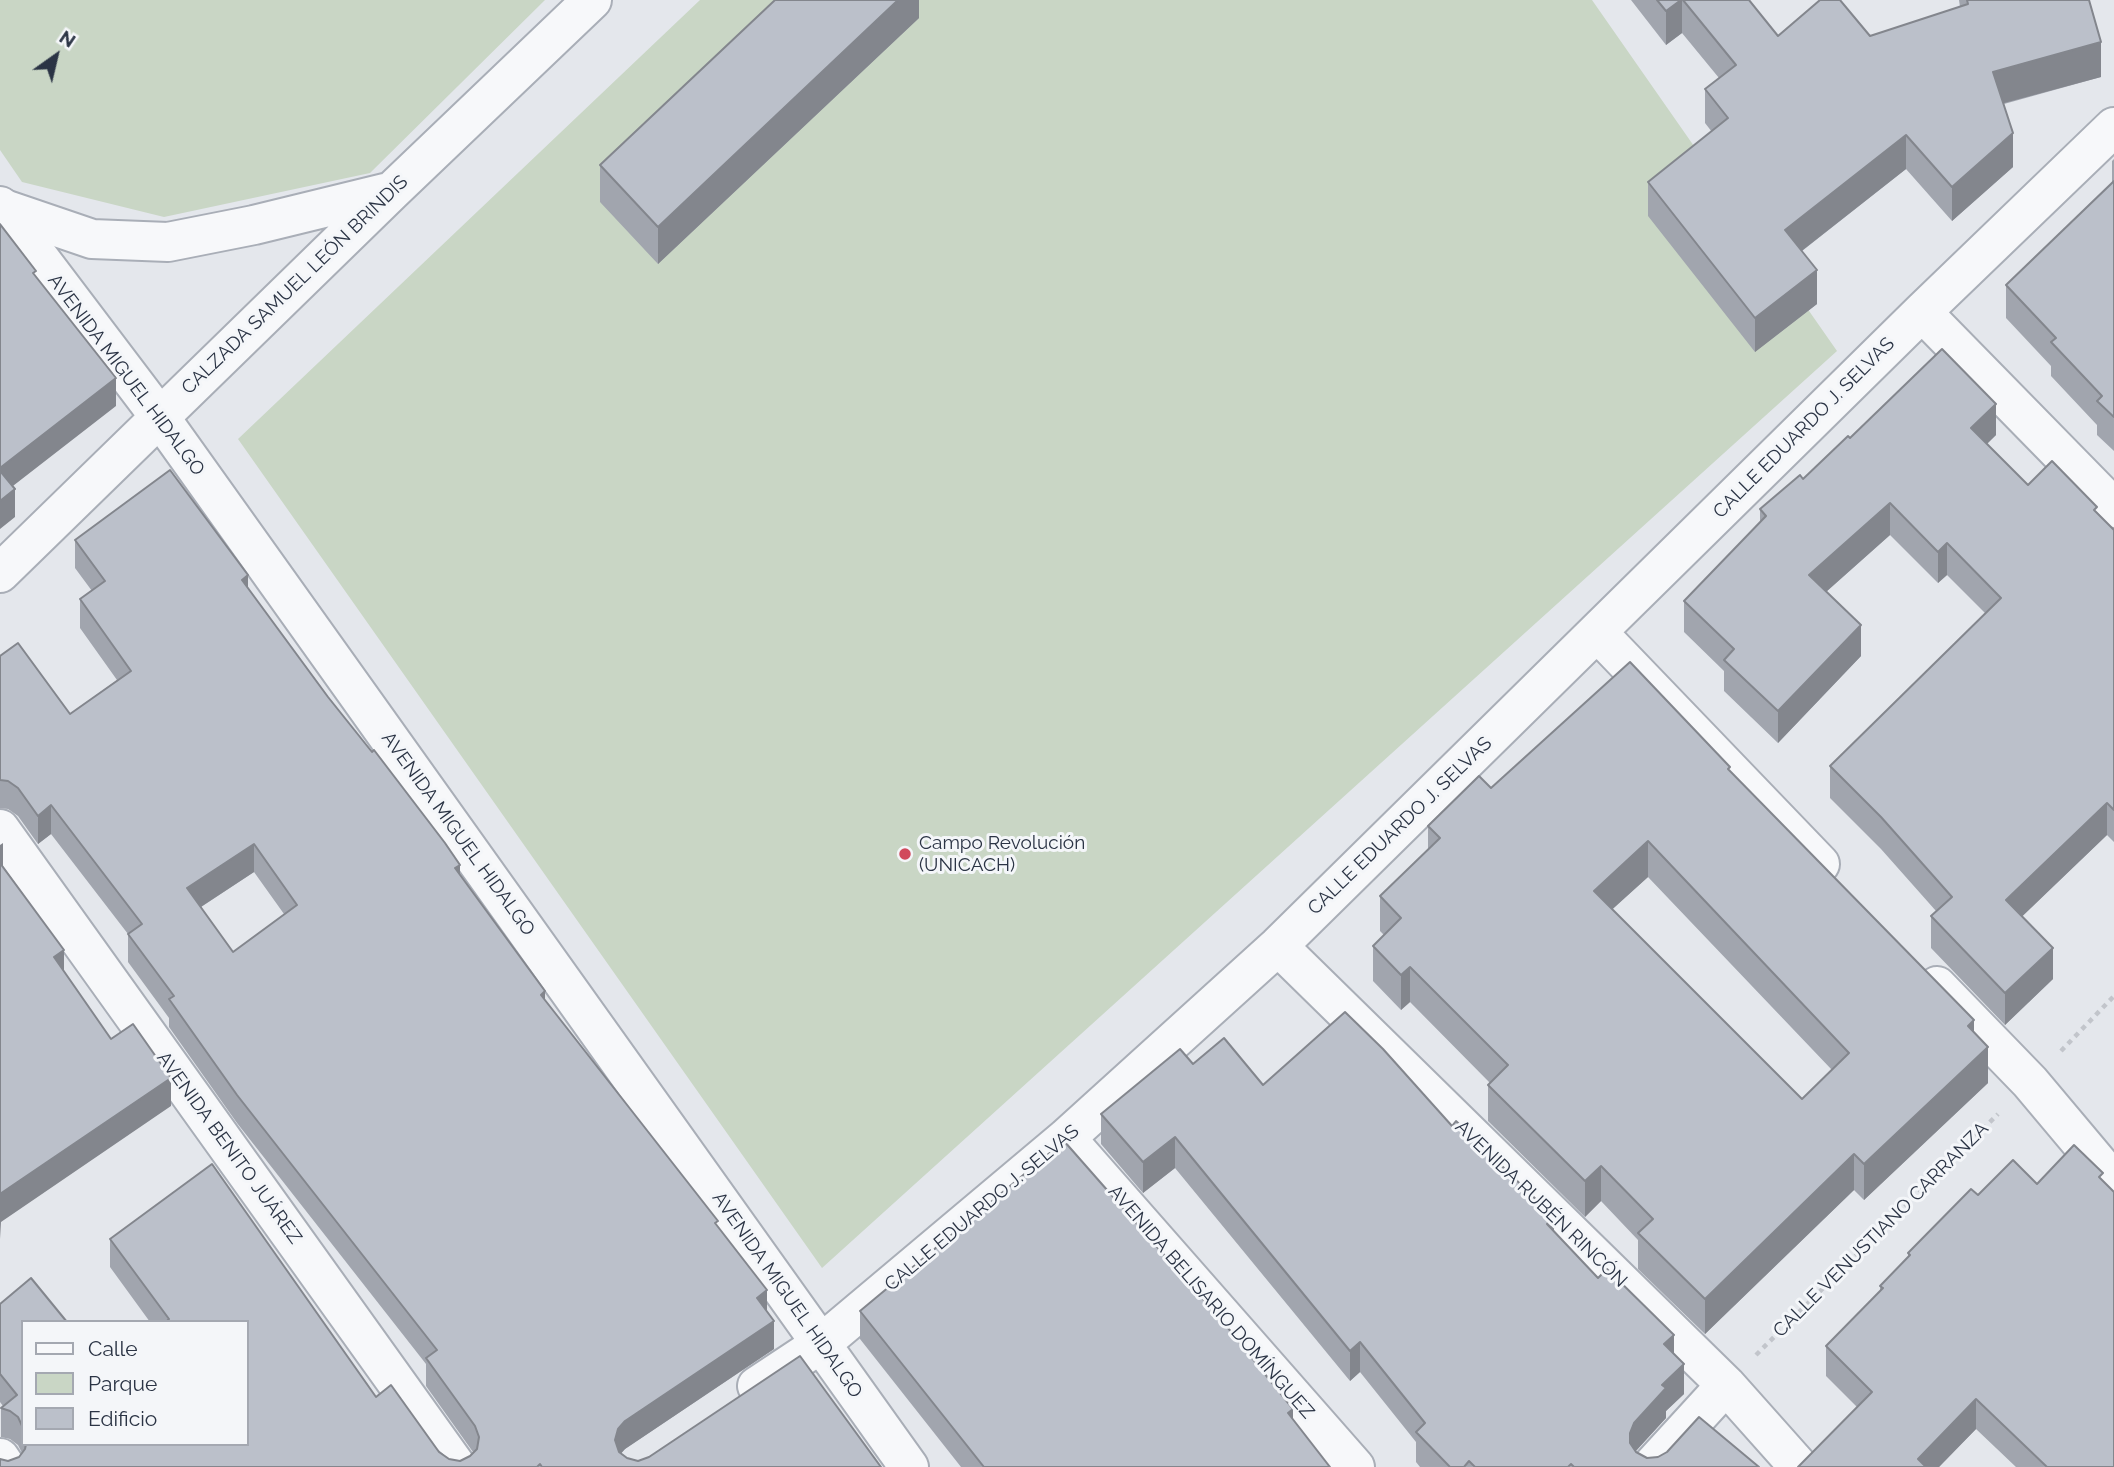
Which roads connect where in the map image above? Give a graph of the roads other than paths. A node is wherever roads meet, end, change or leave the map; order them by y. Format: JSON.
{"nodes":[{"id":1,"x":592,"y":0,"type":"edge"},
{"id":2,"x":2114,"y":127,"type":"edge"},
{"id":3,"x":391,"y":192,"type":"junction"},
{"id":4,"x":1,"y":207,"type":"edge"},
{"id":5,"x":1922,"y":312,"type":"junction"},
{"id":6,"x":159,"y":416,"type":"junction"},
{"id":7,"x":2114,"y":508,"type":"edge"},
{"id":8,"x":0,"y":573,"type":"edge"},
{"id":9,"x":1597,"y":632,"type":"junction"},
{"id":10,"x":0,"y":829,"type":"edge"},
{"id":11,"x":1847,"y":892,"type":"edge"},
{"id":12,"x":1278,"y":946,"type":"junction"},
{"id":13,"x":1914,"y":962,"type":"edge"},
{"id":14,"x":1066,"y":1138,"type":"junction"},
{"id":15,"x":2114,"y":1182,"type":"edge"},
{"id":16,"x":822,"y":1343,"type":"junction"},
{"id":17,"x":1726,"y":1385,"type":"junction"},
{"id":18,"x":729,"y":1405,"type":"edge"},
{"id":19,"x":0,"y":1458,"type":"edge"},
{"id":20,"x":6,"y":1467,"type":"edge"},
{"id":21,"x":457,"y":1467,"type":"edge"},
{"id":22,"x":909,"y":1467,"type":"edge"},
{"id":23,"x":1355,"y":1467,"type":"edge"},
{"id":24,"x":1651,"y":1467,"type":"edge"},
{"id":25,"x":1799,"y":1467,"type":"edge"}],
"edges":[{"from":1,"to":3,"type":"street","name":"CALZADA SAMUEL LEÓN BRINDIS"},
{"from":2,"to":5,"type":"street","name":"CALLE EDUARDO J. SELVAS"},
{"from":3,"to":4,"type":"street"},
{"from":3,"to":6,"type":"street","name":"CALZADA SAMUEL LEÓN BRINDIS"},
{"from":4,"to":6,"type":"street","name":"AVENIDA MIGUEL HIDALGO"},
{"from":5,"to":7,"type":"street"},
{"from":5,"to":9,"type":"street","name":"CALLE EDUARDO J. SELVAS"},
{"from":6,"to":8,"type":"street","name":"CALZADA SAMUEL LEÓN BRINDIS"},
{"from":6,"to":16,"type":"street","name":"AVENIDA MIGUEL HIDALGO"},
{"from":9,"to":11,"type":"street"},
{"from":9,"to":12,"type":"street","name":"CALLE EDUARDO J. SELVAS"},
{"from":10,"to":21,"type":"street","name":"AVENIDA BENITO JUÁREZ"},
{"from":12,"to":14,"type":"street","name":"CALLE EDUARDO J. SELVAS"},
{"from":12,"to":17,"type":"street","name":"AVENIDA RUBÉN RINCÓN"},
{"from":13,"to":15,"type":"street"},
{"from":14,"to":16,"type":"street","name":"CALLE EDUARDO J. SELVAS"},
{"from":14,"to":23,"type":"street","name":"AVENIDA BELISARIO DOMÍNGUEZ"},
{"from":16,"to":18,"type":"street","name":"CALLE EDUARDO J. SELVAS"},
{"from":16,"to":22,"type":"street","name":"AVENIDA MIGUEL HIDALGO"},
{"from":17,"to":24,"type":"street"},
{"from":17,"to":25,"type":"street","name":"AVENIDA RUBÉN RINCÓN"},
{"from":19,"to":20,"type":"street"}]}
